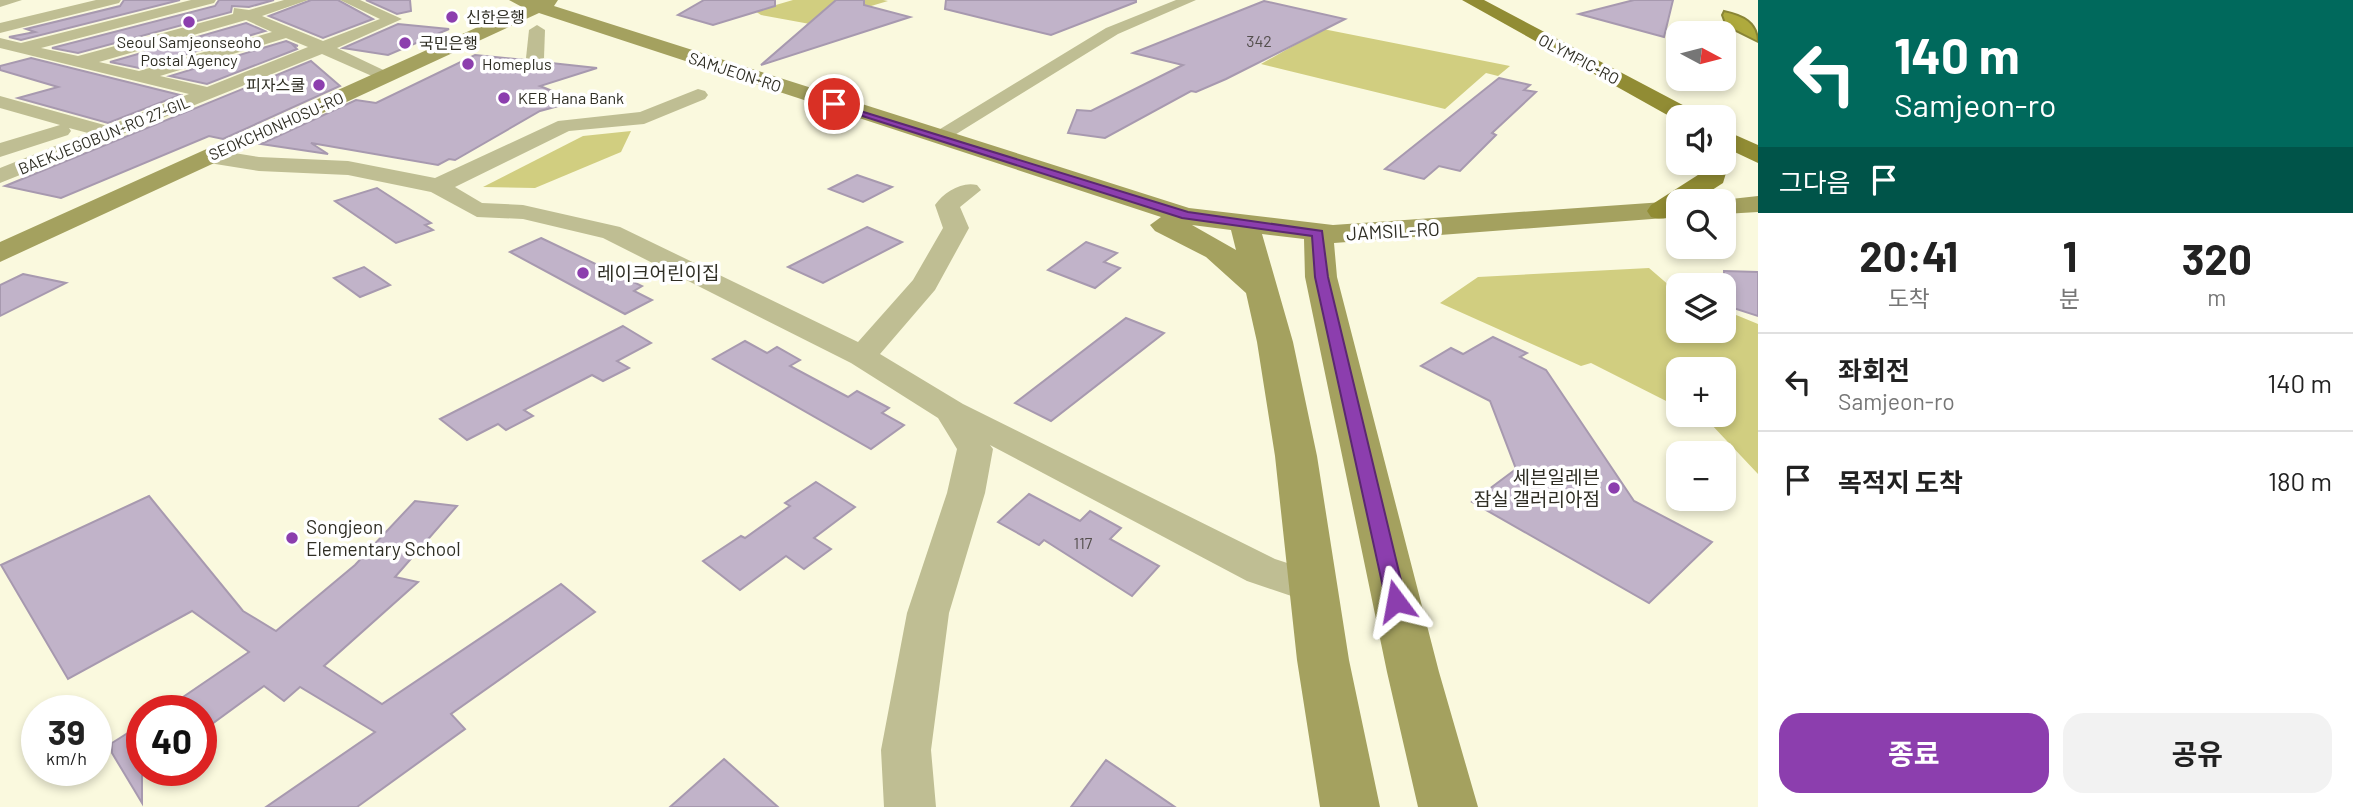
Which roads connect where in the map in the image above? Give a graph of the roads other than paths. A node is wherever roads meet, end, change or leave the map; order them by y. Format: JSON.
{"nodes":[{"id":1,"x":15,"y":0,"type":"edge"},
{"id":2,"x":114,"y":0,"type":"edge"},
{"id":3,"x":209,"y":0,"type":"edge"},
{"id":4,"x":301,"y":0,"type":"edge"},
{"id":5,"x":347,"y":0,"type":"edge"},
{"id":6,"x":1189,"y":0,"type":"edge"},
{"id":7,"x":1471,"y":0,"type":"edge"},
{"id":8,"x":0,"y":3,"type":"edge"},
{"id":9,"x":536,"y":9,"type":"edge"},
{"id":10,"x":247,"y":15,"type":"junction"},
{"id":11,"x":0,"y":28,"type":"edge"},
{"id":12,"x":606,"y":29,"type":"junction"},
{"id":13,"x":285,"y":33,"type":"junction"},
{"id":14,"x":472,"y":37,"type":"junction"},
{"id":15,"x":0,"y":43,"type":"edge"},
{"id":16,"x":21,"y":48,"type":"junction"},
{"id":17,"x":321,"y":49,"type":"junction"},
{"id":18,"x":535,"y":58,"type":"dead end"},
{"id":19,"x":78,"y":62,"type":"junction"},
{"id":20,"x":139,"y":76,"type":"junction"},
{"id":21,"x":387,"y":76,"type":"junction"},
{"id":22,"x":208,"y":93,"type":"junction"},
{"id":23,"x":698,"y":95,"type":"dead end"},
{"id":24,"x":1666,"y":105,"type":"edge"},
{"id":25,"x":6,"y":107,"type":"edge"},
{"id":26,"x":80,"y":125,"type":"junction"},
{"id":27,"x":110,"y":133,"type":"junction"},
{"id":28,"x":938,"y":137,"type":"junction"},
{"id":29,"x":1736,"y":143,"type":"edge"},
{"id":30,"x":0,"y":150,"type":"edge"},
{"id":31,"x":1758,"y":155,"type":"edge"},
{"id":32,"x":209,"y":156,"type":"junction"},
{"id":33,"x":1714,"y":175,"type":"edge"},
{"id":34,"x":0,"y":176,"type":"edge"},
{"id":35,"x":1082,"y":184,"type":"junction"},
{"id":36,"x":438,"y":186,"type":"junction"},
{"id":37,"x":1698,"y":189,"type":"edge"},
{"id":38,"x":969,"y":190,"type":"dead end"},
{"id":39,"x":1758,"y":204,"type":"edge"},
{"id":40,"x":1736,"y":205,"type":"edge"},
{"id":41,"x":1666,"y":210,"type":"edge"},
{"id":42,"x":1244,"y":223,"type":"junction"},
{"id":43,"x":1382,"y":232,"type":"junction"},
{"id":44,"x":1318,"y":233,"type":"junction"},
{"id":45,"x":0,"y":253,"type":"edge"},
{"id":46,"x":1260,"y":289,"type":"junction"},
{"id":47,"x":1325,"y":290,"type":"junction"},
{"id":48,"x":1275,"y":342,"type":"junction"},
{"id":49,"x":1341,"y":355,"type":"junction"},
{"id":50,"x":862,"y":356,"type":"junction"},
{"id":51,"x":951,"y":411,"type":"junction"},
{"id":52,"x":1312,"y":587,"type":"junction"},
{"id":53,"x":910,"y":807,"type":"edge"},
{"id":54,"x":1350,"y":807,"type":"edge"},
{"id":55,"x":1448,"y":807,"type":"edge"}],
"edges":[{"from":1,"to":8,"type":"street"},
{"from":2,"to":11,"type":"street"},
{"from":3,"to":10,"type":"street"},
{"from":3,"to":16,"type":"street"},
{"from":4,"to":10,"type":"street"},
{"from":5,"to":17,"type":"street","name":"BAEKJEGOBUN-RO 27-GIL"},
{"from":6,"to":28,"type":"street"},
{"from":7,"to":24,"type":"main road","name":"OLYMPIC-RO"},
{"from":9,"to":12,"type":"main road","name":"SAMJEON-RO"},
{"from":9,"to":14,"type":"main road","name":"SEOKCHONHOSU-RO"},
{"from":9,"to":18,"type":"street"},
{"from":10,"to":13,"type":"street"},
{"from":10,"to":19,"type":"street"},
{"from":12,"to":14,"type":"main road"},
{"from":12,"to":28,"type":"main road","name":"SAMJEON-RO"},
{"from":13,"to":17,"type":"street"},
{"from":13,"to":20,"type":"street"},
{"from":14,"to":21,"type":"main road","name":"SEOKCHONHOSU-RO"},
{"from":15,"to":16,"type":"street"},
{"from":16,"to":19,"type":"street"},
{"from":17,"to":21,"type":"street"},
{"from":17,"to":22,"type":"street","name":"BAEKJEGOBUN-RO 27-GIL"},
{"from":19,"to":20,"type":"street"},
{"from":20,"to":22,"type":"street"},
{"from":21,"to":32,"type":"main road","name":"SEOKCHONHOSU-RO"},
{"from":22,"to":27,"type":"street","name":"BAEKJEGOBUN-RO 27-GIL"},
{"from":23,"to":36,"type":"street"},
{"from":25,"to":26,"type":"street"},
{"from":26,"to":27,"type":"street"},
{"from":26,"to":30,"type":"street"},
{"from":27,"to":34,"type":"street","name":"BAEKJEGOBUN-RO 27-GIL"},
{"from":28,"to":35,"type":"main road","name":"SAMJEON-RO"},
{"from":29,"to":31,"type":"main road"},
{"from":32,"to":36,"type":"street"},
{"from":32,"to":45,"type":"main road","name":"SEOKCHONHOSU-RO"},
{"from":33,"to":37,"type":"main road"},
{"from":35,"to":42,"type":"main road","name":"SAMJEON-RO"},
{"from":35,"to":46,"type":"main road"},
{"from":36,"to":50,"type":"street"},
{"from":38,"to":50,"type":"street"},
{"from":39,"to":40,"type":"main road"},
{"from":41,"to":43,"type":"main road","name":"JAMSIL-RO"},
{"from":42,"to":44,"type":"main road","name":"SAMJEON-RO"},
{"from":42,"to":46,"type":"main road"},
{"from":43,"to":44,"type":"main road","name":"JAMSIL-RO"},
{"from":43,"to":47,"type":"main road"},
{"from":44,"to":47,"type":"main road","name":"JAMSIL-RO"},
{"from":46,"to":48,"type":"main road"},
{"from":47,"to":49,"type":"main road","name":"JAMSIL-RO"},
{"from":48,"to":49,"type":"main road"},
{"from":48,"to":52,"type":"main road"},
{"from":49,"to":55,"type":"main road","name":"JAMSIL-RO"},
{"from":50,"to":51,"type":"street"},
{"from":51,"to":52,"type":"street"},
{"from":51,"to":53,"type":"street"},
{"from":52,"to":54,"type":"main road"}]}
